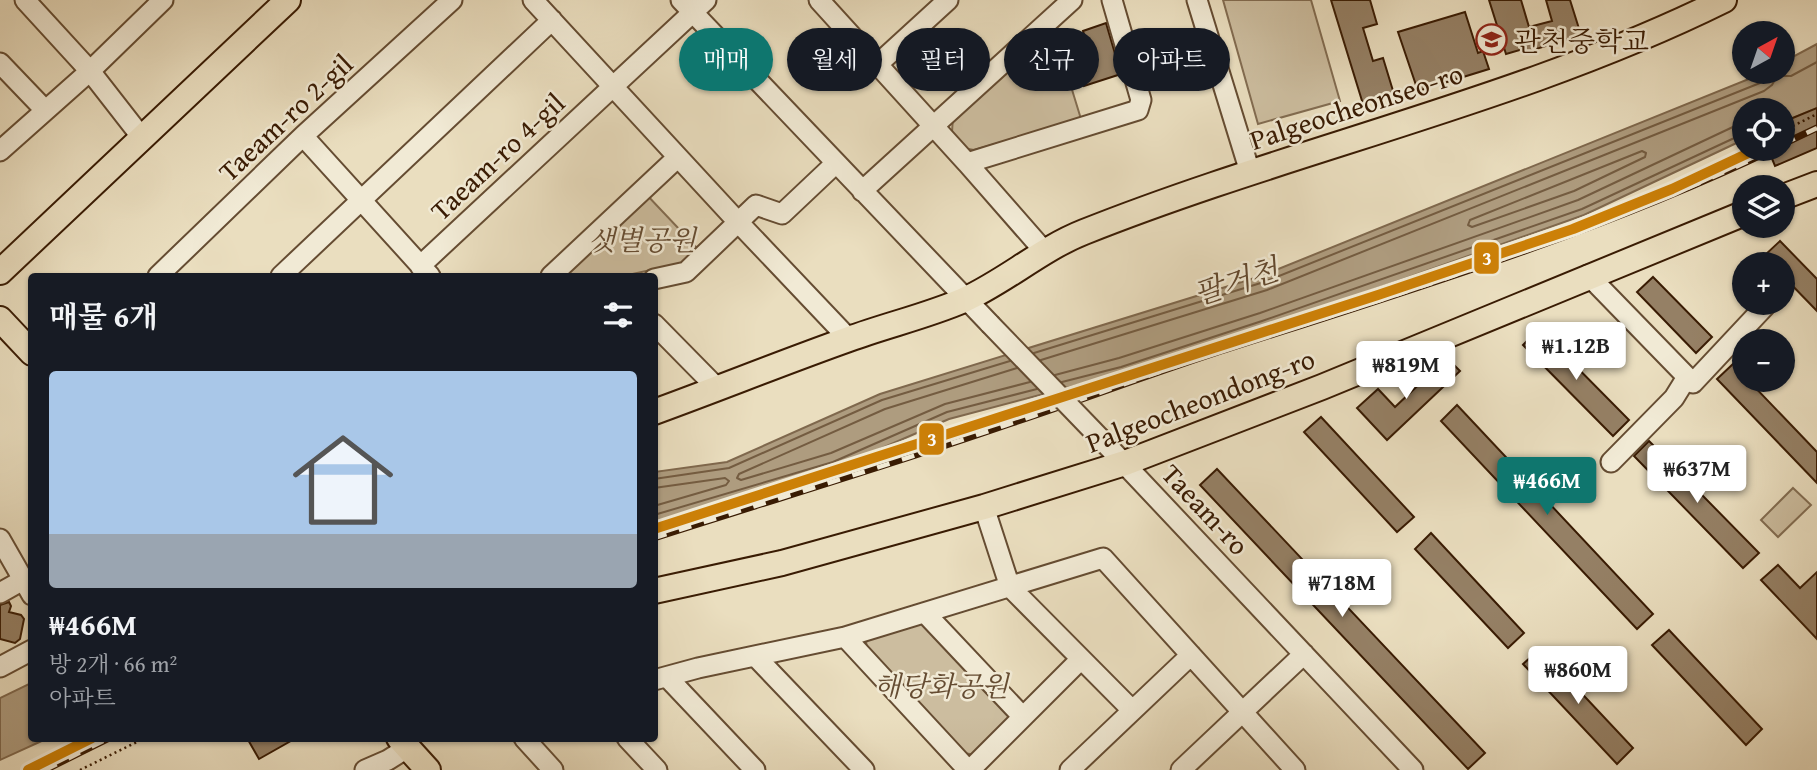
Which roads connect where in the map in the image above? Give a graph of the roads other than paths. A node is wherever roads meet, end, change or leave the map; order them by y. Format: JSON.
{"nodes":[{"id":1,"x":25,"y":0,"type":"edge"},
{"id":2,"x":288,"y":0,"type":"edge"},
{"id":3,"x":452,"y":0,"type":"edge"},
{"id":4,"x":533,"y":0,"type":"edge"},
{"id":5,"x":948,"y":0,"type":"edge"},
{"id":6,"x":1072,"y":0,"type":"edge"},
{"id":7,"x":1112,"y":0,"type":"edge"},
{"id":8,"x":1197,"y":0,"type":"edge"},
{"id":9,"x":1724,"y":0,"type":"edge"},
{"id":10,"x":824,"y":2,"type":"edge"},
{"id":11,"x":153,"y":3,"type":"edge"},
{"id":12,"x":693,"y":4,"type":"edge"},
{"id":13,"x":551,"y":20,"type":"junction"},
{"id":14,"x":845,"y":28,"type":"edge"},
{"id":15,"x":882,"y":60,"type":"edge"},
{"id":16,"x":0,"y":63,"type":"edge"},
{"id":17,"x":882,"y":68,"type":"edge"},
{"id":18,"x":90,"y":71,"type":"junction"},
{"id":19,"x":613,"y":86,"type":"junction"},
{"id":20,"x":46,"y":110,"type":"junction"},
{"id":21,"x":934,"y":125,"type":"junction"},
{"id":22,"x":303,"y":136,"type":"junction"},
{"id":23,"x":143,"y":139,"type":"junction"},
{"id":24,"x":0,"y":151,"type":"edge"},
{"id":25,"x":678,"y":157,"type":"junction"},
{"id":26,"x":836,"y":163,"type":"junction"},
{"id":27,"x":967,"y":163,"type":"junction"},
{"id":28,"x":1250,"y":172,"type":"junction"},
{"id":29,"x":1817,"y":184,"type":"edge"},
{"id":30,"x":862,"y":191,"type":"junction"},
{"id":31,"x":1795,"y":192,"type":"edge"},
{"id":32,"x":360,"y":201,"type":"junction"},
{"id":33,"x":1732,"y":218,"type":"edge"},
{"id":34,"x":738,"y":222,"type":"junction"},
{"id":35,"x":1045,"y":251,"type":"junction"},
{"id":36,"x":425,"y":271,"type":"edge"},
{"id":37,"x":0,"y":272,"type":"edge"},
{"id":38,"x":161,"y":273,"type":"edge"},
{"id":39,"x":284,"y":273,"type":"edge"},
{"id":40,"x":554,"y":273,"type":"edge"},
{"id":41,"x":1588,"y":275,"type":"junction"},
{"id":42,"x":658,"y":278,"type":"edge"},
{"id":43,"x":964,"y":300,"type":"junction"},
{"id":44,"x":1757,"y":315,"type":"edge"},
{"id":45,"x":0,"y":319,"type":"edge"},
{"id":46,"x":658,"y":333,"type":"edge"},
{"id":47,"x":849,"y":338,"type":"junction"},
{"id":48,"x":28,"y":349,"type":"edge"},
{"id":49,"x":1687,"y":377,"type":"junction"},
{"id":50,"x":718,"y":389,"type":"junction"},
{"id":51,"x":658,"y":411,"type":"edge"},
{"id":52,"x":1611,"y":462,"type":"dead end"},
{"id":53,"x":1125,"y":463,"type":"junction"},
{"id":54,"x":984,"y":507,"type":"junction"},
{"id":55,"x":0,"y":539,"type":"edge"},
{"id":56,"x":1010,"y":587,"type":"junction"},
{"id":57,"x":27,"y":588,"type":"edge"},
{"id":58,"x":658,"y":590,"type":"edge"},
{"id":59,"x":0,"y":593,"type":"edge"},
{"id":60,"x":925,"y":613,"type":"junction"},
{"id":61,"x":845,"y":637,"type":"junction"},
{"id":62,"x":28,"y":652,"type":"edge"},
{"id":63,"x":1304,"y":654,"type":"junction"},
{"id":64,"x":1191,"y":655,"type":"junction"},
{"id":65,"x":756,"y":657,"type":"junction"},
{"id":66,"x":1081,"y":659,"type":"junction"},
{"id":67,"x":0,"y":667,"type":"edge"},
{"id":68,"x":661,"y":679,"type":"edge"},
{"id":69,"x":1132,"y":710,"type":"junction"},
{"id":70,"x":1242,"y":712,"type":"junction"},
{"id":71,"x":1023,"y":717,"type":"junction"},
{"id":72,"x":528,"y":742,"type":"edge"},
{"id":73,"x":631,"y":742,"type":"edge"},
{"id":74,"x":403,"y":743,"type":"edge"},
{"id":75,"x":854,"y":766,"type":"edge"},
{"id":76,"x":365,"y":770,"type":"edge"},
{"id":77,"x":428,"y":770,"type":"edge"},
{"id":78,"x":553,"y":770,"type":"edge"},
{"id":79,"x":657,"y":770,"type":"edge"},
{"id":80,"x":755,"y":770,"type":"edge"},
{"id":81,"x":969,"y":770,"type":"edge"},
{"id":82,"x":1070,"y":770,"type":"edge"},
{"id":83,"x":1181,"y":770,"type":"edge"},
{"id":84,"x":1295,"y":770,"type":"edge"},
{"id":85,"x":1413,"y":770,"type":"edge"}],
"edges":[{"from":1,"to":18,"type":"street"},
{"from":2,"to":23,"type":"main road"},
{"from":3,"to":22,"type":"street","name":"Taeam-ro 2-gil"},
{"from":4,"to":13,"type":"street"},
{"from":5,"to":15,"type":"street"},
{"from":6,"to":21,"type":"street"},
{"from":7,"to":27,"type":"street"},
{"from":8,"to":28,"type":"street"},
{"from":9,"to":28,"type":"main road","name":"Palgeocheonseo-ro"},
{"from":10,"to":14,"type":"street"},
{"from":11,"to":18,"type":"street"},
{"from":12,"to":19,"type":"street","name":"Taeam-ro 4-gil"},
{"from":12,"to":26,"type":"street"},
{"from":13,"to":19,"type":"street"},
{"from":13,"to":32,"type":"street"},
{"from":16,"to":20,"type":"street"},
{"from":17,"to":21,"type":"street"},
{"from":18,"to":20,"type":"street"},
{"from":18,"to":23,"type":"street"},
{"from":19,"to":25,"type":"street"},
{"from":19,"to":36,"type":"street","name":"Taeam-ro 4-gil"},
{"from":20,"to":24,"type":"street"},
{"from":21,"to":27,"type":"street"},
{"from":21,"to":30,"type":"street"},
{"from":22,"to":32,"type":"street"},
{"from":22,"to":38,"type":"street","name":"Taeam-ro 2-gil"},
{"from":23,"to":37,"type":"main road"},
{"from":25,"to":34,"type":"street"},
{"from":25,"to":40,"type":"street"},
{"from":26,"to":30,"type":"street"},
{"from":26,"to":34,"type":"street"},
{"from":27,"to":35,"type":"street"},
{"from":28,"to":35,"type":"main road","name":"Palgeocheonseo-ro"},
{"from":29,"to":31,"type":"main road"},
{"from":30,"to":43,"type":"street"},
{"from":32,"to":36,"type":"street"},
{"from":32,"to":39,"type":"street"},
{"from":33,"to":41,"type":"main road","name":"Palgeocheondong-ro"},
{"from":34,"to":42,"type":"street"},
{"from":34,"to":47,"type":"street"},
{"from":35,"to":43,"type":"main road","name":"Palgeocheonseo-ro"},
{"from":41,"to":49,"type":"street"},
{"from":41,"to":53,"type":"main road","name":"Palgeocheondong-ro"},
{"from":43,"to":47,"type":"main road","name":"Palgeocheonseo-ro"},
{"from":43,"to":53,"type":"street","name":"Taeam-ro","bridge":true},
{"from":44,"to":49,"type":"street"},
{"from":45,"to":48,"type":"main road"},
{"from":46,"to":50,"type":"street"},
{"from":47,"to":50,"type":"main road","name":"Palgeocheonseo-ro"},
{"from":49,"to":52,"type":"street"},
{"from":50,"to":51,"type":"main road","name":"Palgeocheonseo-ro"},
{"from":53,"to":54,"type":"main road","name":"Palgeocheondong-ro"},
{"from":53,"to":63,"type":"street","name":"Taeam-ro"},
{"from":54,"to":56,"type":"street"},
{"from":54,"to":58,"type":"main road","name":"Palgeocheondong-ro"},
{"from":55,"to":57,"type":"street"},
{"from":56,"to":60,"type":"street"},
{"from":56,"to":64,"type":"street"},
{"from":56,"to":66,"type":"street"},
{"from":57,"to":59,"type":"street"},
{"from":60,"to":61,"type":"street"},
{"from":60,"to":71,"type":"street"},
{"from":61,"to":65,"type":"street"},
{"from":61,"to":81,"type":"street"},
{"from":62,"to":67,"type":"street"},
{"from":63,"to":70,"type":"street"},
{"from":63,"to":85,"type":"street","name":"Taeam-ro"},
{"from":64,"to":69,"type":"street"},
{"from":64,"to":70,"type":"street"},
{"from":65,"to":68,"type":"street"},
{"from":65,"to":75,"type":"street"},
{"from":66,"to":69,"type":"street"},
{"from":66,"to":71,"type":"street"},
{"from":68,"to":80,"type":"street"},
{"from":69,"to":82,"type":"street"},
{"from":70,"to":83,"type":"street"},
{"from":70,"to":84,"type":"street"},
{"from":71,"to":81,"type":"street"},
{"from":72,"to":78,"type":"street"},
{"from":73,"to":79,"type":"street"},
{"from":74,"to":76,"type":"street"},
{"from":74,"to":77,"type":"main road"}]}
